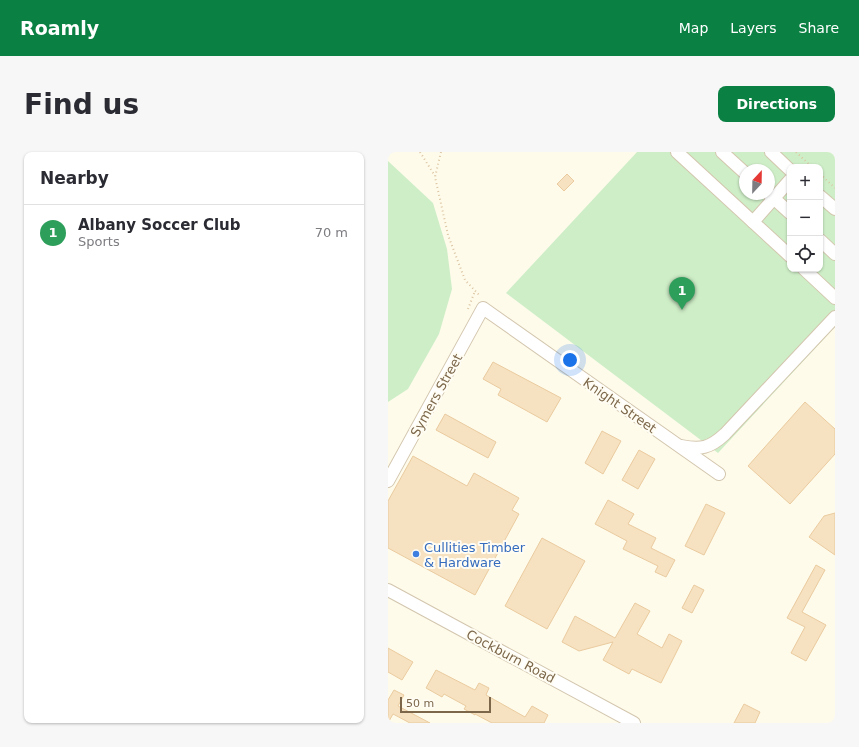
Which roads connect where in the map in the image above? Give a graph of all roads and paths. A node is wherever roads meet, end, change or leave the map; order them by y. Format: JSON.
{"nodes":[{"id":1,"x":420,"y":152,"type":"edge"},
{"id":2,"x":441,"y":152,"type":"edge"},
{"id":3,"x":677,"y":152,"type":"edge"},
{"id":4,"x":722,"y":152,"type":"edge"},
{"id":5,"x":771,"y":152,"type":"edge"},
{"id":6,"x":796,"y":152,"type":"edge"},
{"id":7,"x":809,"y":164,"type":"edge"},
{"id":8,"x":787,"y":167,"type":"edge"},
{"id":9,"x":739,"y":168,"type":"edge"},
{"id":10,"x":435,"y":177,"type":"junction"},
{"id":11,"x":823,"y":177,"type":"edge"},
{"id":12,"x":787,"y":183,"type":"edge"},
{"id":13,"x":835,"y":188,"type":"edge"},
{"id":14,"x":775,"y":193,"type":"edge"},
{"id":15,"x":823,"y":199,"type":"edge"},
{"id":16,"x":768,"y":200,"type":"edge"},
{"id":17,"x":775,"y":200,"type":"edge"},
{"id":18,"x":835,"y":209,"type":"edge"},
{"id":19,"x":787,"y":210,"type":"edge"},
{"id":20,"x":753,"y":222,"type":"junction"},
{"id":21,"x":823,"y":243,"type":"edge"},
{"id":22,"x":787,"y":253,"type":"edge"},
{"id":23,"x":835,"y":254,"type":"edge"},
{"id":24,"x":807,"y":272,"type":"edge"},
{"id":25,"x":835,"y":298,"type":"edge"},
{"id":26,"x":483,"y":308,"type":"junction"},
{"id":27,"x":835,"y":317,"type":"edge"},
{"id":28,"x":678,"y":445,"type":"junction"},
{"id":29,"x":719,"y":474,"type":"dead end"},
{"id":30,"x":388,"y":481,"type":"edge"},
{"id":31,"x":388,"y":590,"type":"edge"},
{"id":32,"x":631,"y":722,"type":"edge"}],
"edges":[{"from":1,"to":10,"type":"path"},
{"from":2,"to":10,"type":"path"},
{"from":3,"to":20,"type":"street"},
{"from":4,"to":9,"type":"street"},
{"from":5,"to":8,"type":"street"},
{"from":6,"to":7,"type":"path"},
{"from":10,"to":26,"type":"path"},
{"from":11,"to":13,"type":"path"},
{"from":12,"to":14,"type":"street"},
{"from":15,"to":18,"type":"street"},
{"from":16,"to":20,"type":"street"},
{"from":17,"to":19,"type":"street"},
{"from":20,"to":22,"type":"street"},
{"from":21,"to":23,"type":"street"},
{"from":24,"to":25,"type":"street"},
{"from":26,"to":28,"type":"street","name":"Knight Street"},
{"from":26,"to":30,"type":"street","name":"Symers Street"},
{"from":27,"to":28,"type":"street"},
{"from":28,"to":29,"type":"street","name":"Knight Street"},
{"from":31,"to":32,"type":"street","name":"Cockburn Road"}]}
